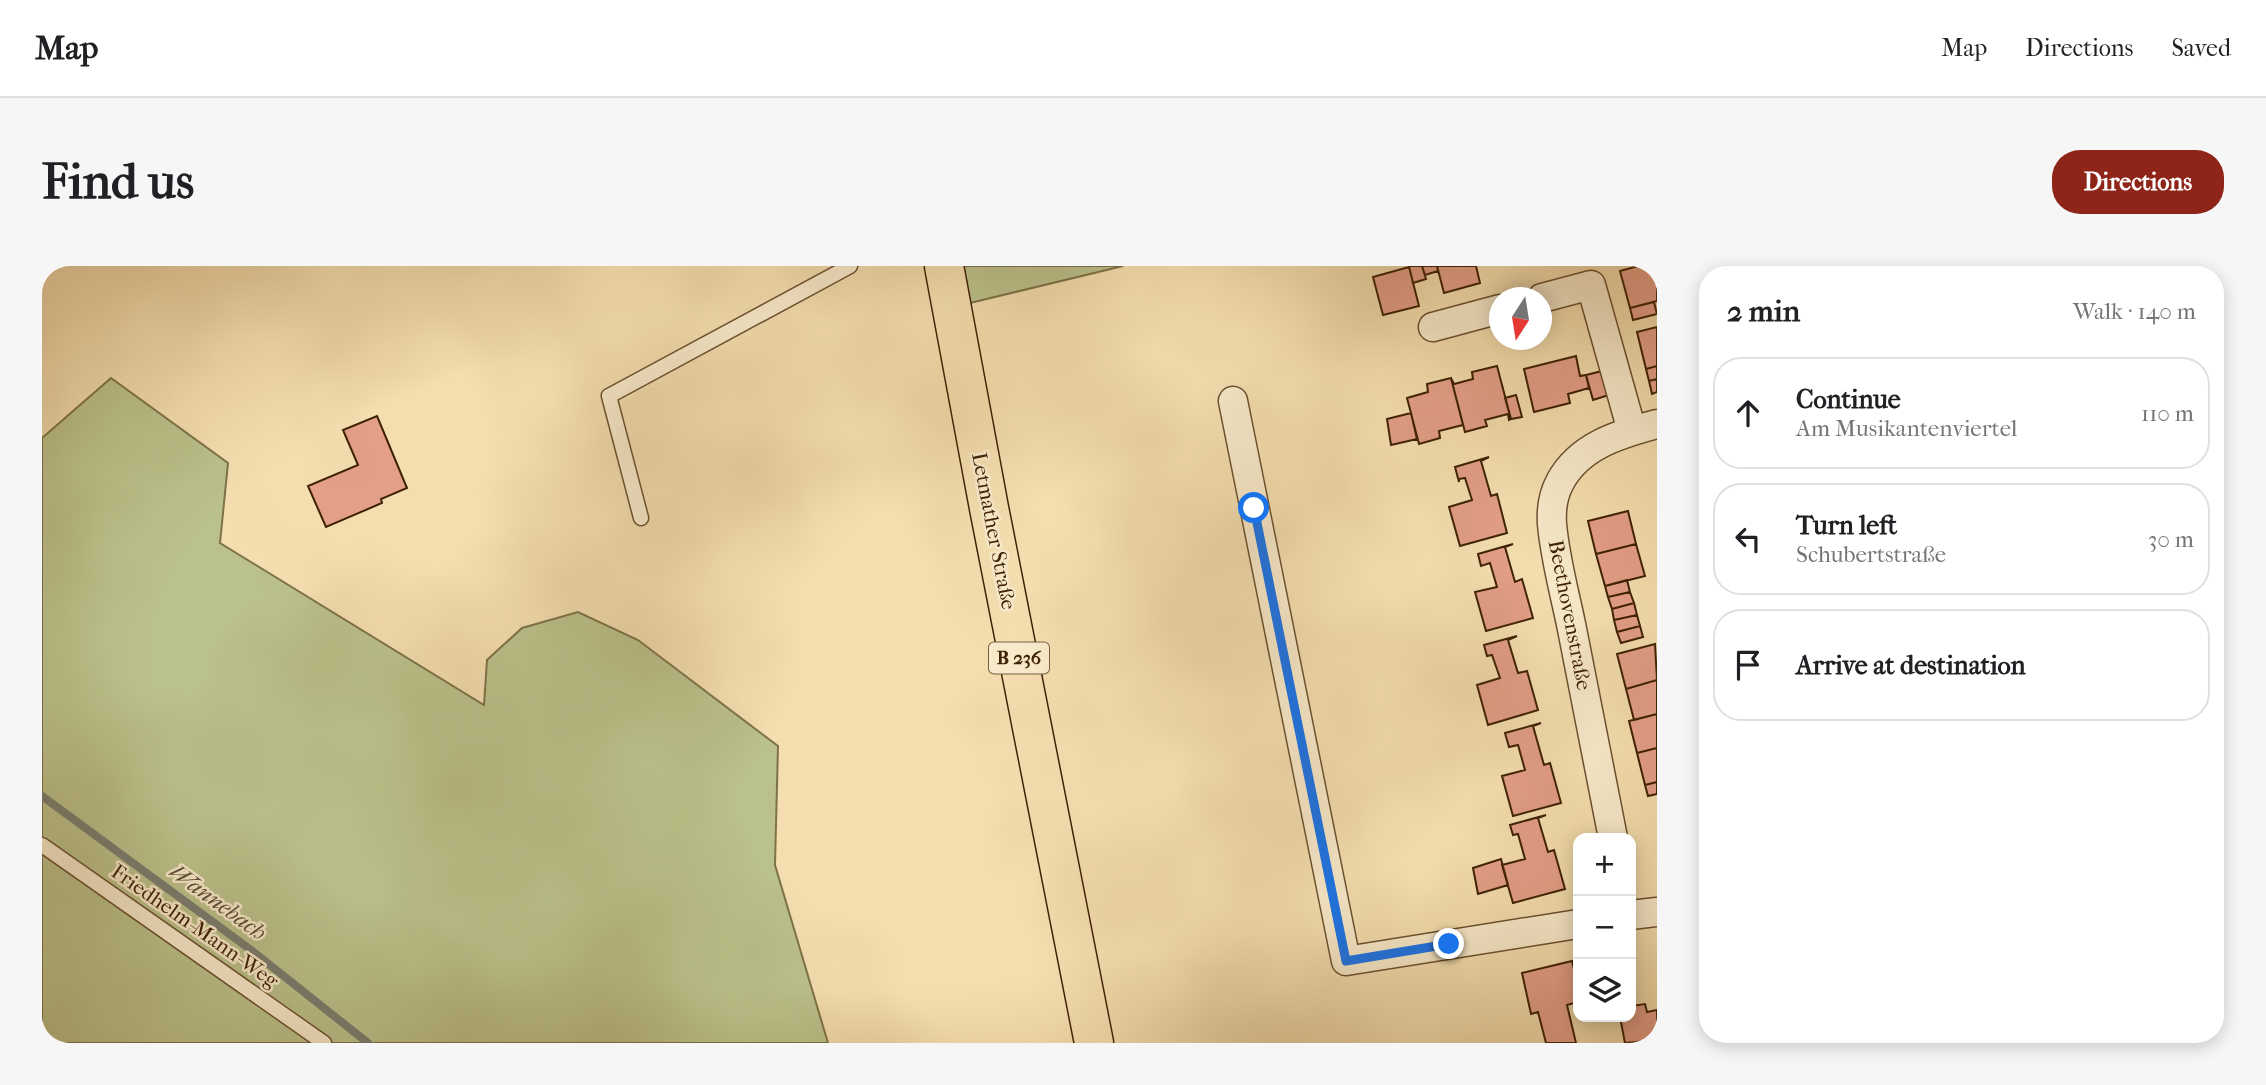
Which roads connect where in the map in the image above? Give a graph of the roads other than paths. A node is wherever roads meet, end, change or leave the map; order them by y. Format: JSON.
{"nodes":[{"id":1,"x":850,"y":266,"type":"edge"},
{"id":2,"x":944,"y":266,"type":"edge"},
{"id":3,"x":1552,"y":295,"type":"edge"},
{"id":4,"x":1489,"y":312,"type":"edge"},
{"id":5,"x":1433,"y":327,"type":"dead end"},
{"id":6,"x":1233,"y":401,"type":"dead end"},
{"id":7,"x":1644,"y":428,"type":"edge"},
{"id":8,"x":641,"y":518,"type":"dead end"},
{"id":9,"x":1612,"y":833,"type":"edge"},
{"id":10,"x":42,"y":845,"type":"edge"},
{"id":11,"x":1657,"y":912,"type":"edge"},
{"id":12,"x":1636,"y":914,"type":"edge"},
{"id":13,"x":1573,"y":925,"type":"edge"},
{"id":14,"x":324,"y":1043,"type":"edge"},
{"id":15,"x":1094,"y":1043,"type":"edge"}],
"edges":[{"from":1,"to":8,"type":"lane"},
{"from":2,"to":15,"type":"main road","name":"Letmather Straße","number":"B 236"},
{"from":3,"to":7,"type":"street","name":"Beethovenstraße"},
{"from":4,"to":5,"type":"street"},
{"from":6,"to":13,"type":"street"},
{"from":7,"to":9,"type":"street","name":"Beethovenstraße"},
{"from":10,"to":14,"type":"lane","name":"Friedhelm-Mann-Weg"},
{"from":11,"to":12,"type":"street"}]}
